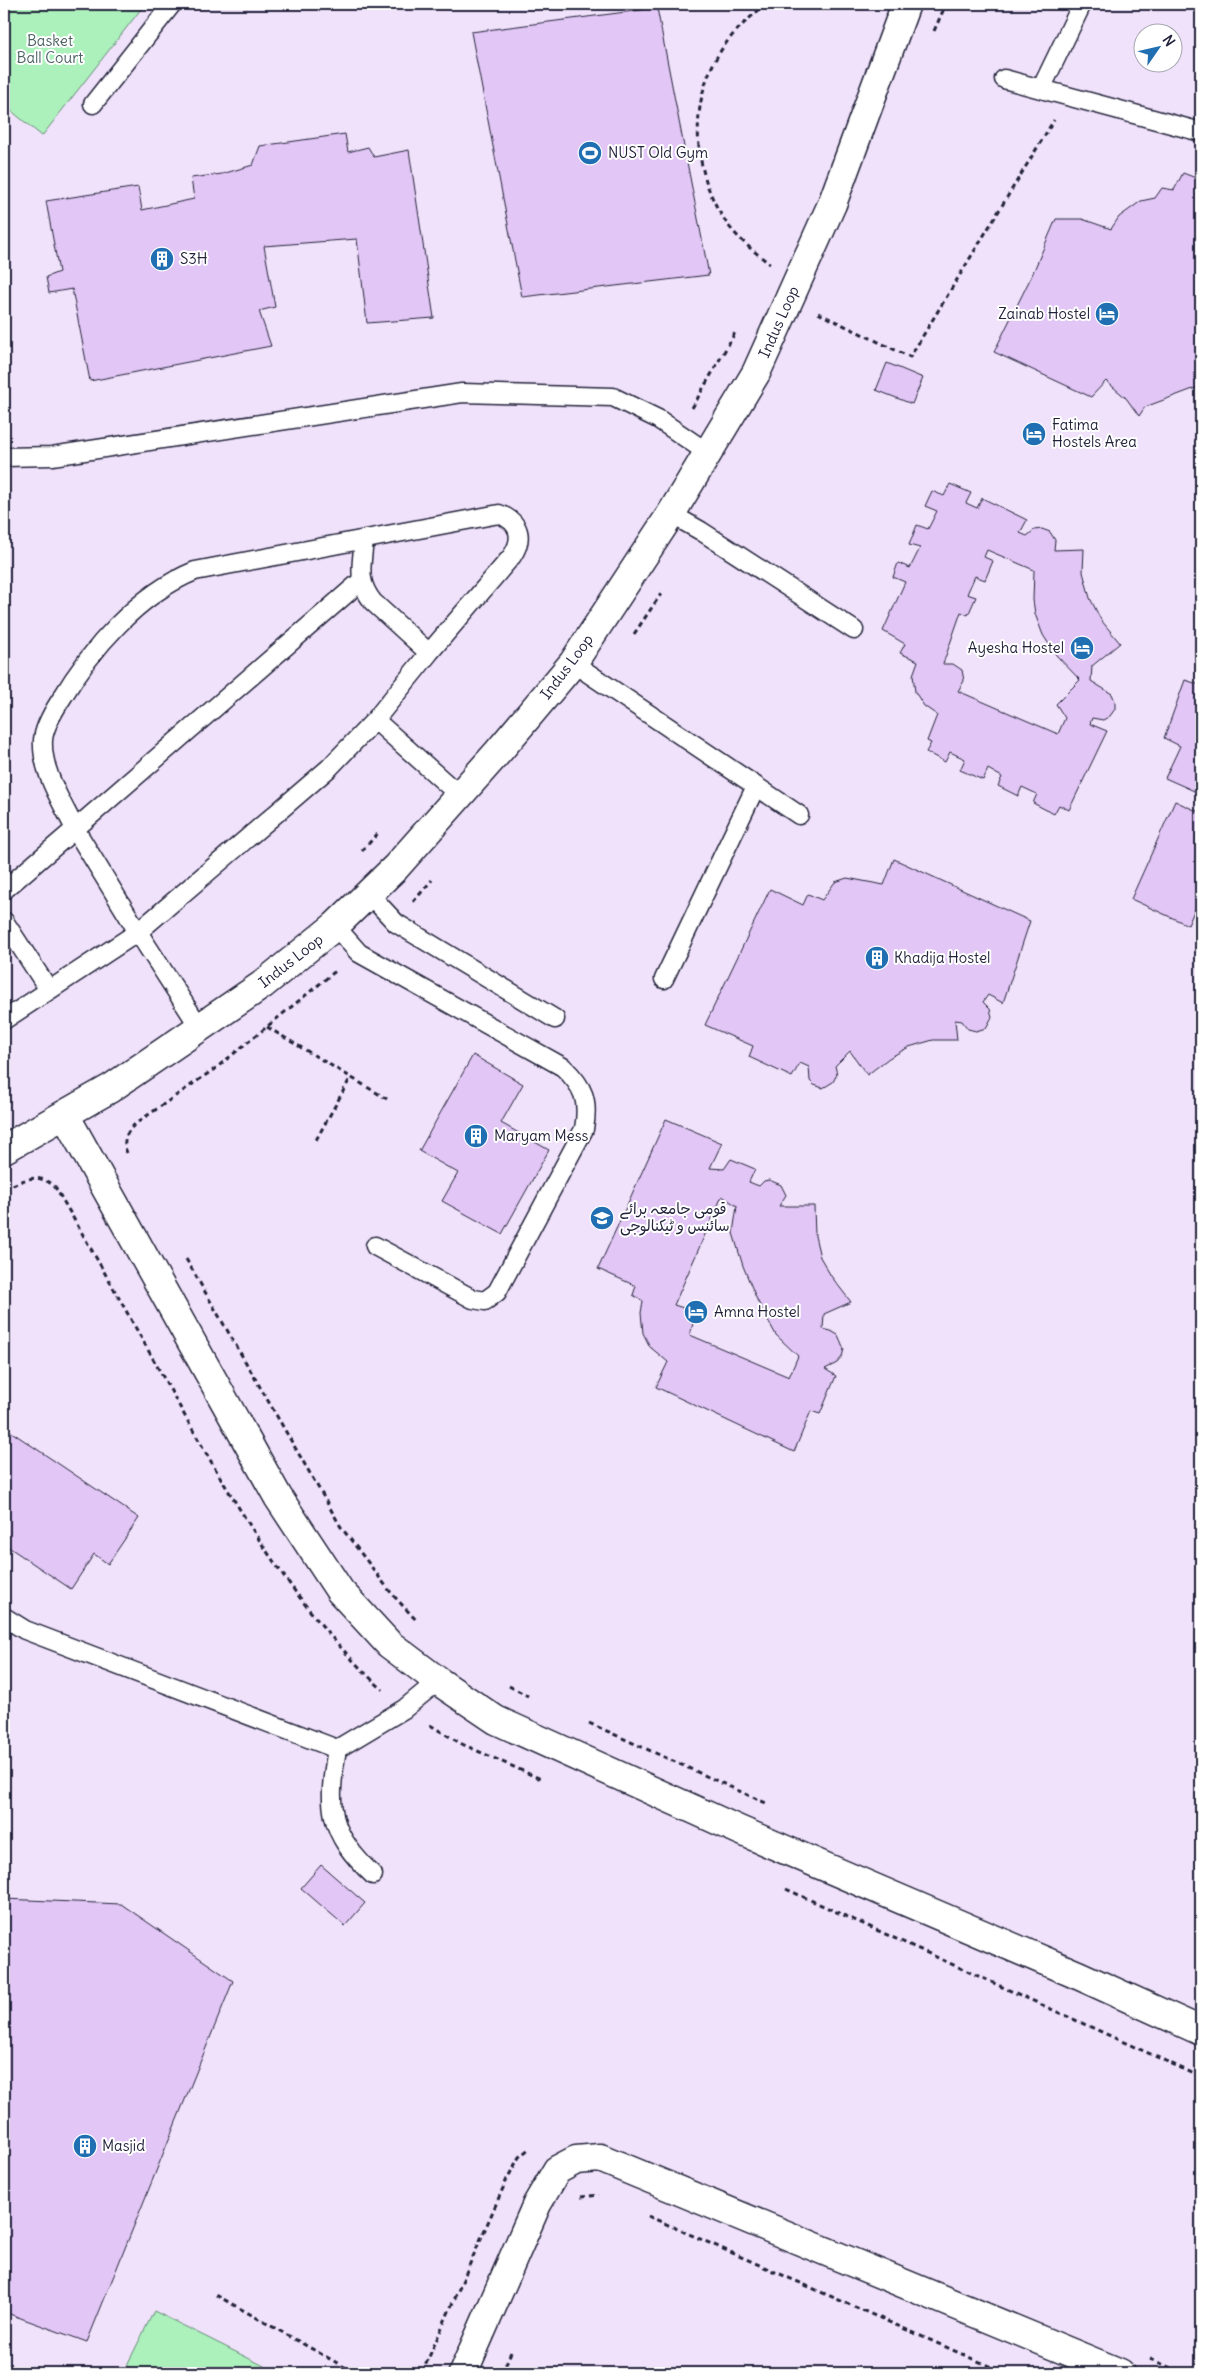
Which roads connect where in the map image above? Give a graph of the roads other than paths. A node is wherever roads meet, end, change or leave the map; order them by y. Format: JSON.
{"nodes":[{"id":1,"x":172,"y":4,"type":"edge"},
{"id":2,"x":906,"y":4,"type":"edge"},
{"id":3,"x":1082,"y":4,"type":"edge"},
{"id":4,"x":1004,"y":79,"type":"dead end"},
{"id":5,"x":1041,"y":89,"type":"junction"},
{"id":6,"x":93,"y":104,"type":"dead end"},
{"id":7,"x":1201,"y":132,"type":"edge"},
{"id":8,"x":708,"y":453,"type":"junction"},
{"id":9,"x":4,"y":456,"type":"edge"},
{"id":10,"x":671,"y":514,"type":"junction"},
{"id":11,"x":364,"y":539,"type":"junction"},
{"id":12,"x":361,"y":581,"type":"junction"},
{"id":13,"x":854,"y":630,"type":"dead end"},
{"id":14,"x":429,"y":653,"type":"junction"},
{"id":15,"x":573,"y":662,"type":"junction"},
{"id":16,"x":376,"y":720,"type":"junction"},
{"id":17,"x":756,"y":786,"type":"junction"},
{"id":18,"x":459,"y":795,"type":"junction"},
{"id":19,"x":799,"y":815,"type":"dead end"},
{"id":20,"x":75,"y":829,"type":"junction"},
{"id":21,"x":4,"y":890,"type":"edge"},
{"id":22,"x":370,"y":894,"type":"junction"},
{"id":23,"x":4,"y":921,"type":"edge"},
{"id":24,"x":335,"y":926,"type":"junction"},
{"id":25,"x":138,"y":932,"type":"junction"},
{"id":26,"x":664,"y":979,"type":"dead end"},
{"id":27,"x":49,"y":990,"type":"junction"},
{"id":28,"x":555,"y":1019,"type":"dead end"},
{"id":29,"x":4,"y":1020,"type":"edge"},
{"id":30,"x":200,"y":1028,"type":"junction"},
{"id":31,"x":65,"y":1115,"type":"junction"},
{"id":32,"x":4,"y":1149,"type":"edge"},
{"id":33,"x":375,"y":1246,"type":"dead end"},
{"id":34,"x":4,"y":1617,"type":"edge"},
{"id":35,"x":438,"y":1681,"type":"junction"},
{"id":36,"x":337,"y":1749,"type":"junction"},
{"id":37,"x":373,"y":1875,"type":"dead end"},
{"id":38,"x":1201,"y":2031,"type":"edge"},
{"id":39,"x":463,"y":2373,"type":"edge"},
{"id":40,"x":1120,"y":2373,"type":"edge"}],
"edges":[{"from":1,"to":6,"type":"lane"},
{"from":2,"to":8,"type":"street","name":"Indus Loop"},
{"from":3,"to":5,"type":"lane"},
{"from":4,"to":5,"type":"lane"},
{"from":5,"to":7,"type":"lane"},
{"from":8,"to":9,"type":"lane"},
{"from":8,"to":10,"type":"street","name":"Indus Loop"},
{"from":10,"to":13,"type":"lane"},
{"from":10,"to":15,"type":"street","name":"Indus Loop"},
{"from":11,"to":12,"type":"lane"},
{"from":11,"to":14,"type":"lane"},
{"from":11,"to":20,"type":"lane"},
{"from":12,"to":14,"type":"lane"},
{"from":12,"to":20,"type":"lane"},
{"from":14,"to":16,"type":"lane"},
{"from":15,"to":17,"type":"lane"},
{"from":15,"to":18,"type":"street","name":"Indus Loop"},
{"from":16,"to":18,"type":"lane"},
{"from":16,"to":25,"type":"lane"},
{"from":17,"to":19,"type":"lane"},
{"from":17,"to":26,"type":"lane"},
{"from":18,"to":22,"type":"street","name":"Indus Loop"},
{"from":20,"to":21,"type":"lane"},
{"from":20,"to":25,"type":"lane"},
{"from":22,"to":24,"type":"street","name":"Indus Loop"},
{"from":22,"to":28,"type":"lane"},
{"from":23,"to":27,"type":"lane"},
{"from":24,"to":30,"type":"street","name":"Indus Loop"},
{"from":24,"to":33,"type":"lane"},
{"from":25,"to":27,"type":"lane"},
{"from":25,"to":30,"type":"lane"},
{"from":27,"to":29,"type":"lane"},
{"from":30,"to":31,"type":"street","name":"Indus Loop"},
{"from":31,"to":32,"type":"street","name":"Indus Loop"},
{"from":31,"to":35,"type":"street"},
{"from":34,"to":36,"type":"lane"},
{"from":35,"to":36,"type":"lane"},
{"from":35,"to":38,"type":"street"},
{"from":36,"to":37,"type":"lane"},
{"from":39,"to":40,"type":"street"}]}
